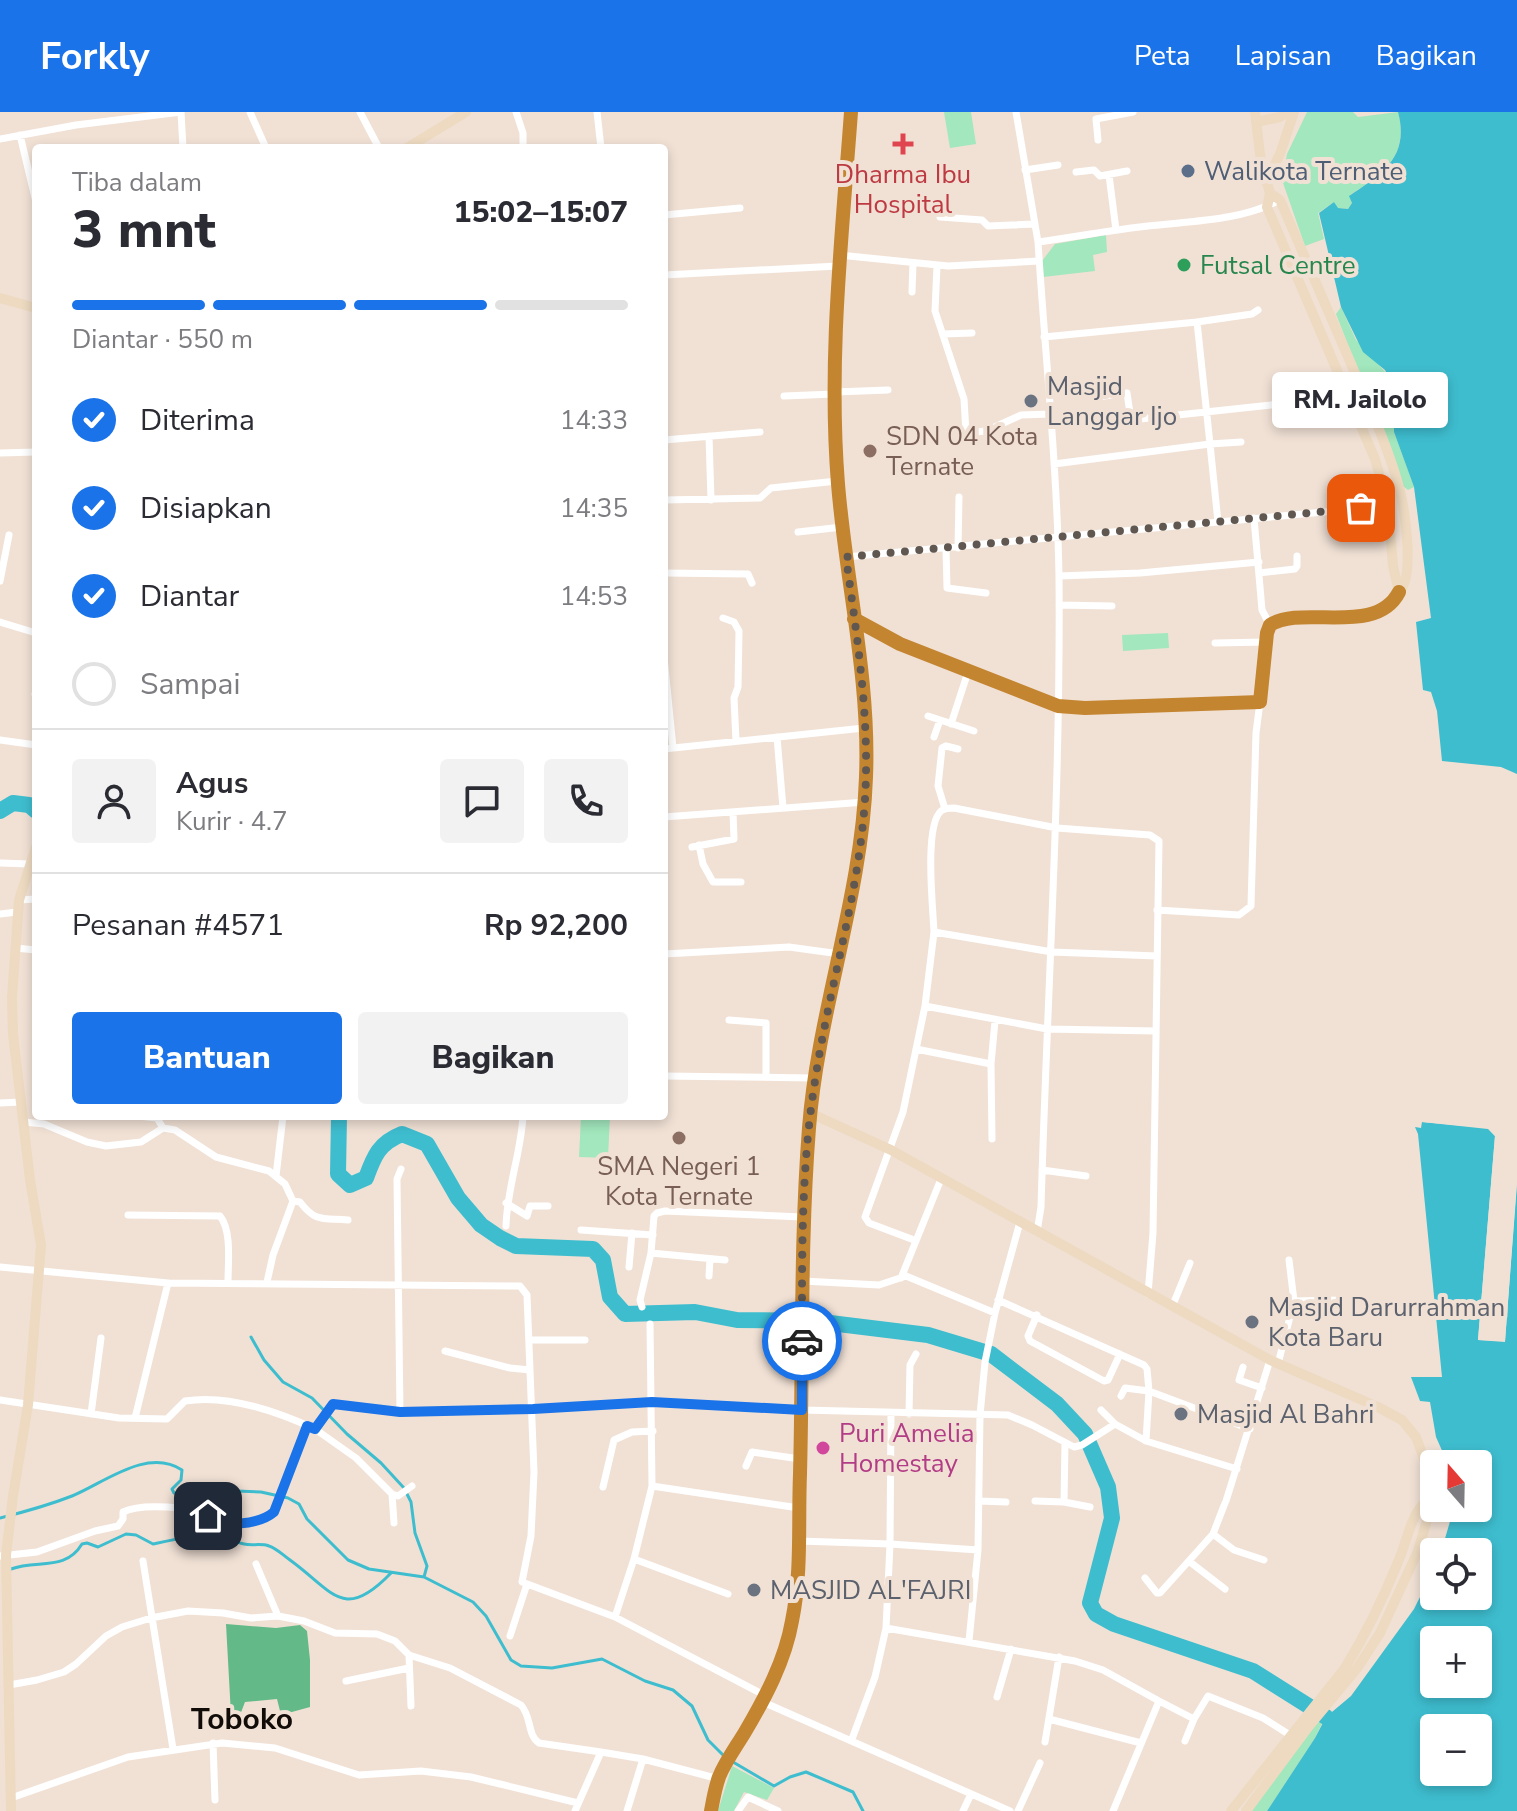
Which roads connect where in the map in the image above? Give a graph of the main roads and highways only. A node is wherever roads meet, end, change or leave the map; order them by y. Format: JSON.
{"nodes":[{"id":1,"x":851,"y":112,"type":"edge"},
{"id":2,"x":1399,"y":592,"type":"road end"},
{"id":3,"x":854,"y":619,"type":"junction"},
{"id":4,"x":882,"y":636,"type":"junction"},
{"id":5,"x":858,"y":650,"type":"junction"},
{"id":6,"x":711,"y":1811,"type":"edge"}],
"edges":[{"from":1,"to":3,"type":"highway"},
{"from":2,"to":4,"type":"highway"},
{"from":3,"to":4,"type":"highway"},
{"from":3,"to":5,"type":"highway"},
{"from":4,"to":5,"type":"highway"},
{"from":5,"to":6,"type":"highway"}]}
